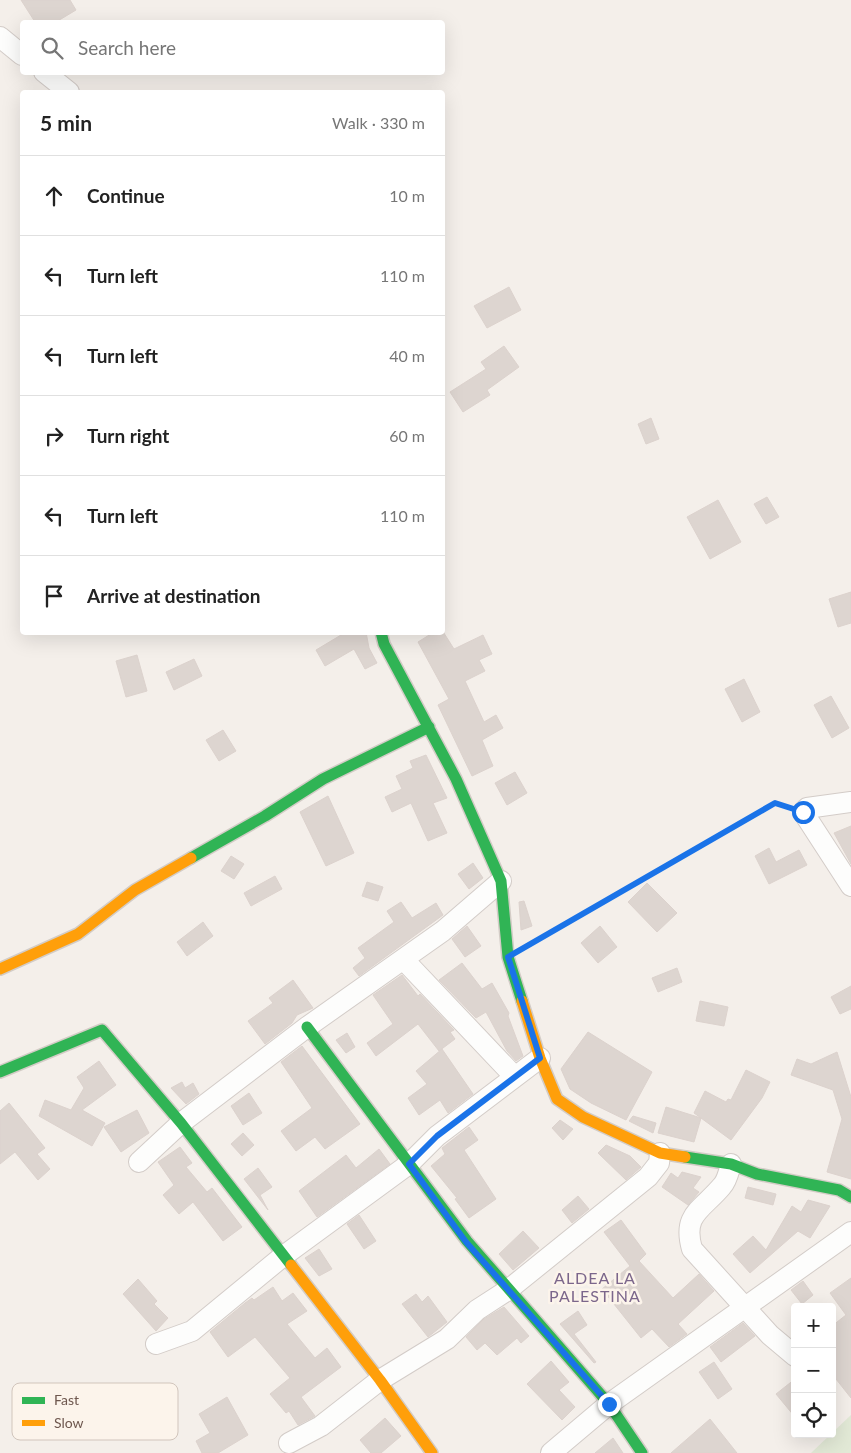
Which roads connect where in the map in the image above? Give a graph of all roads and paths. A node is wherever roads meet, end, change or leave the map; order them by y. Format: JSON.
{"nodes":[{"id":1,"x":0,"y":37,"type":"edge"},
{"id":2,"x":20,"y":53,"type":"edge"},
{"id":3,"x":48,"y":75,"type":"edge"},
{"id":4,"x":66,"y":90,"type":"edge"},
{"id":5,"x":382,"y":635,"type":"edge"},
{"id":6,"x":428,"y":727,"type":"junction"},
{"id":7,"x":851,"y":802,"type":"edge"},
{"id":8,"x":803,"y":812,"type":"junction"},
{"id":9,"x":501,"y":881,"type":"junction"},
{"id":10,"x":851,"y":886,"type":"edge"},
{"id":11,"x":508,"y":957,"type":"junction"},
{"id":12,"x":404,"y":960,"type":"junction"},
{"id":13,"x":0,"y":969,"type":"edge"},
{"id":14,"x":308,"y":1027,"type":"junction"},
{"id":15,"x":540,"y":1058,"type":"junction"},
{"id":16,"x":0,"y":1072,"type":"edge"},
{"id":17,"x":514,"y":1077,"type":"junction"},
{"id":18,"x":181,"y":1123,"type":"junction"},
{"id":19,"x":660,"y":1152,"type":"junction"},
{"id":20,"x":139,"y":1162,"type":"dead end"},
{"id":21,"x":409,"y":1164,"type":"junction"},
{"id":22,"x":731,"y":1164,"type":"junction"},
{"id":23,"x":851,"y":1197,"type":"edge"},
{"id":24,"x":851,"y":1232,"type":"edge"},
{"id":25,"x":282,"y":1257,"type":"junction"},
{"id":26,"x":508,"y":1290,"type":"junction"},
{"id":27,"x":746,"y":1306,"type":"junction"},
{"id":28,"x":156,"y":1344,"type":"dead end"},
{"id":29,"x":791,"y":1353,"type":"edge"},
{"id":30,"x":380,"y":1380,"type":"junction"},
{"id":31,"x":609,"y":1404,"type":"junction"},
{"id":32,"x":289,"y":1443,"type":"dead end"},
{"id":33,"x":432,"y":1453,"type":"edge"},
{"id":34,"x":551,"y":1453,"type":"edge"},
{"id":35,"x":642,"y":1453,"type":"edge"}],
"edges":[{"from":1,"to":2,"type":"street"},
{"from":3,"to":4,"type":"street"},
{"from":5,"to":6,"type":"street"},
{"from":6,"to":9,"type":"street"},
{"from":6,"to":13,"type":"street"},
{"from":7,"to":8,"type":"street"},
{"from":8,"to":10,"type":"street"},
{"from":8,"to":11,"type":"path"},
{"from":9,"to":11,"type":"street"},
{"from":9,"to":12,"type":"street"},
{"from":11,"to":15,"type":"street"},
{"from":12,"to":14,"type":"street"},
{"from":12,"to":17,"type":"street"},
{"from":14,"to":18,"type":"street"},
{"from":14,"to":21,"type":"street"},
{"from":15,"to":17,"type":"street"},
{"from":15,"to":19,"type":"street"},
{"from":16,"to":18,"type":"street"},
{"from":17,"to":21,"type":"street"},
{"from":18,"to":20,"type":"street"},
{"from":18,"to":25,"type":"street"},
{"from":19,"to":22,"type":"street"},
{"from":19,"to":26,"type":"street"},
{"from":21,"to":25,"type":"street"},
{"from":21,"to":26,"type":"street"},
{"from":22,"to":23,"type":"street"},
{"from":22,"to":27,"type":"street"},
{"from":24,"to":27,"type":"street"},
{"from":25,"to":28,"type":"street"},
{"from":25,"to":30,"type":"street"},
{"from":26,"to":30,"type":"street"},
{"from":26,"to":31,"type":"street"},
{"from":27,"to":29,"type":"street"},
{"from":27,"to":31,"type":"street"},
{"from":30,"to":32,"type":"street"},
{"from":30,"to":33,"type":"street"},
{"from":31,"to":34,"type":"street"},
{"from":31,"to":35,"type":"street"}]}
